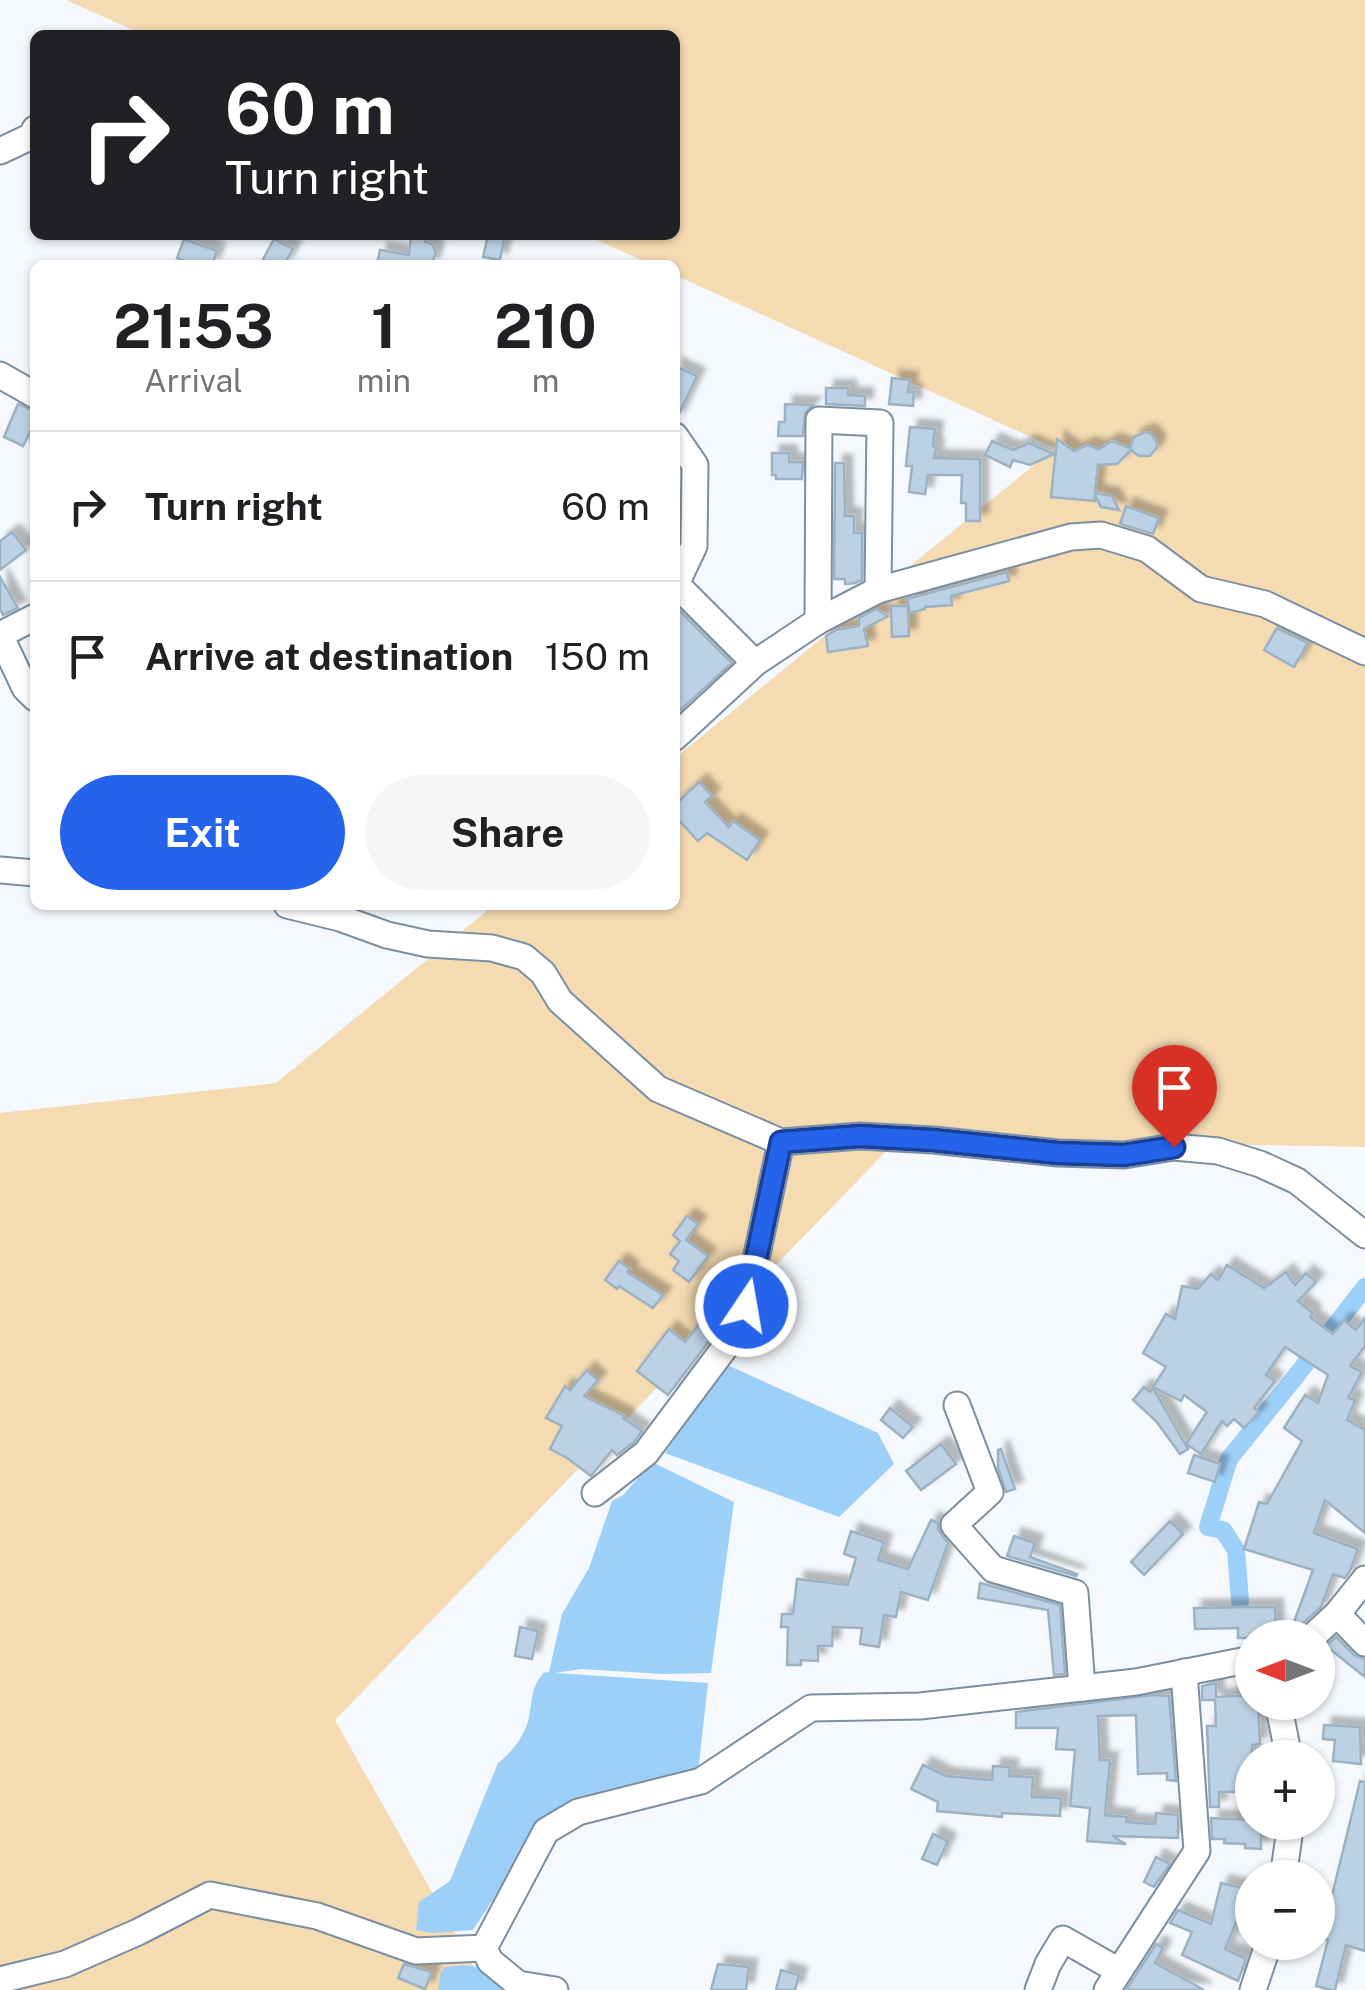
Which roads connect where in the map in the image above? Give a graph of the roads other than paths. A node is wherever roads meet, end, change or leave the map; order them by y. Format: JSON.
{"nodes":[{"id":1,"x":30,"y":137,"type":"edge"},
{"id":2,"x":0,"y":151,"type":"edge"},
{"id":3,"x":0,"y":375,"type":"edge"},
{"id":4,"x":30,"y":392,"type":"edge"},
{"id":5,"x":680,"y":443,"type":"edge"},
{"id":6,"x":680,"y":576,"type":"edge"},
{"id":7,"x":680,"y":588,"type":"edge"},
{"id":8,"x":878,"y":590,"type":"junction"},
{"id":9,"x":30,"y":620,"type":"edge"},
{"id":10,"x":818,"y":621,"type":"junction"},
{"id":11,"x":0,"y":635,"type":"edge"},
{"id":12,"x":1365,"y":652,"type":"edge"},
{"id":13,"x":755,"y":663,"type":"junction"},
{"id":14,"x":30,"y":693,"type":"edge"},
{"id":15,"x":680,"y":732,"type":"edge"},
{"id":16,"x":0,"y":870,"type":"edge"},
{"id":17,"x":30,"y":873,"type":"edge"},
{"id":18,"x":342,"y":911,"type":"edge"},
{"id":19,"x":781,"y":1142,"type":"junction"},
{"id":20,"x":1365,"y":1235,"type":"edge"},
{"id":21,"x":958,"y":1405,"type":"dead end"},
{"id":22,"x":595,"y":1492,"type":"dead end"},
{"id":23,"x":1365,"y":1579,"type":"edge"},
{"id":24,"x":1337,"y":1614,"type":"junction"},
{"id":25,"x":1330,"y":1620,"type":"edge"},
{"id":26,"x":1365,"y":1643,"type":"edge"},
{"id":27,"x":1235,"y":1663,"type":"edge"},
{"id":28,"x":1184,"y":1672,"type":"junction"},
{"id":29,"x":1082,"y":1688,"type":"junction"},
{"id":30,"x":484,"y":1948,"type":"junction"},
{"id":31,"x":1263,"y":1960,"type":"edge"},
{"id":32,"x":0,"y":1980,"type":"edge"},
{"id":33,"x":1113,"y":1980,"type":"edge"},
{"id":34,"x":555,"y":1990,"type":"edge"},
{"id":35,"x":1038,"y":1990,"type":"edge"},
{"id":36,"x":1252,"y":1990,"type":"edge"}],
"edges":[{"from":1,"to":2,"type":"street"},
{"from":3,"to":4,"type":"street"},
{"from":5,"to":6,"type":"street"},
{"from":7,"to":13,"type":"street"},
{"from":8,"to":10,"type":"street"},
{"from":8,"to":10,"type":"street"},
{"from":8,"to":12,"type":"street"},
{"from":9,"to":11,"type":"street"},
{"from":10,"to":13,"type":"street"},
{"from":11,"to":14,"type":"street"},
{"from":13,"to":15,"type":"street"},
{"from":16,"to":17,"type":"street"},
{"from":18,"to":19,"type":"street"},
{"from":19,"to":20,"type":"street"},
{"from":19,"to":22,"type":"street"},
{"from":21,"to":29,"type":"street"},
{"from":23,"to":24,"type":"street"},
{"from":24,"to":25,"type":"street"},
{"from":24,"to":26,"type":"street"},
{"from":27,"to":28,"type":"street"},
{"from":28,"to":29,"type":"street"},
{"from":28,"to":33,"type":"street"},
{"from":29,"to":30,"type":"street"},
{"from":30,"to":32,"type":"street"},
{"from":30,"to":34,"type":"street"},
{"from":31,"to":36,"type":"street"},
{"from":33,"to":35,"type":"street"}]}
